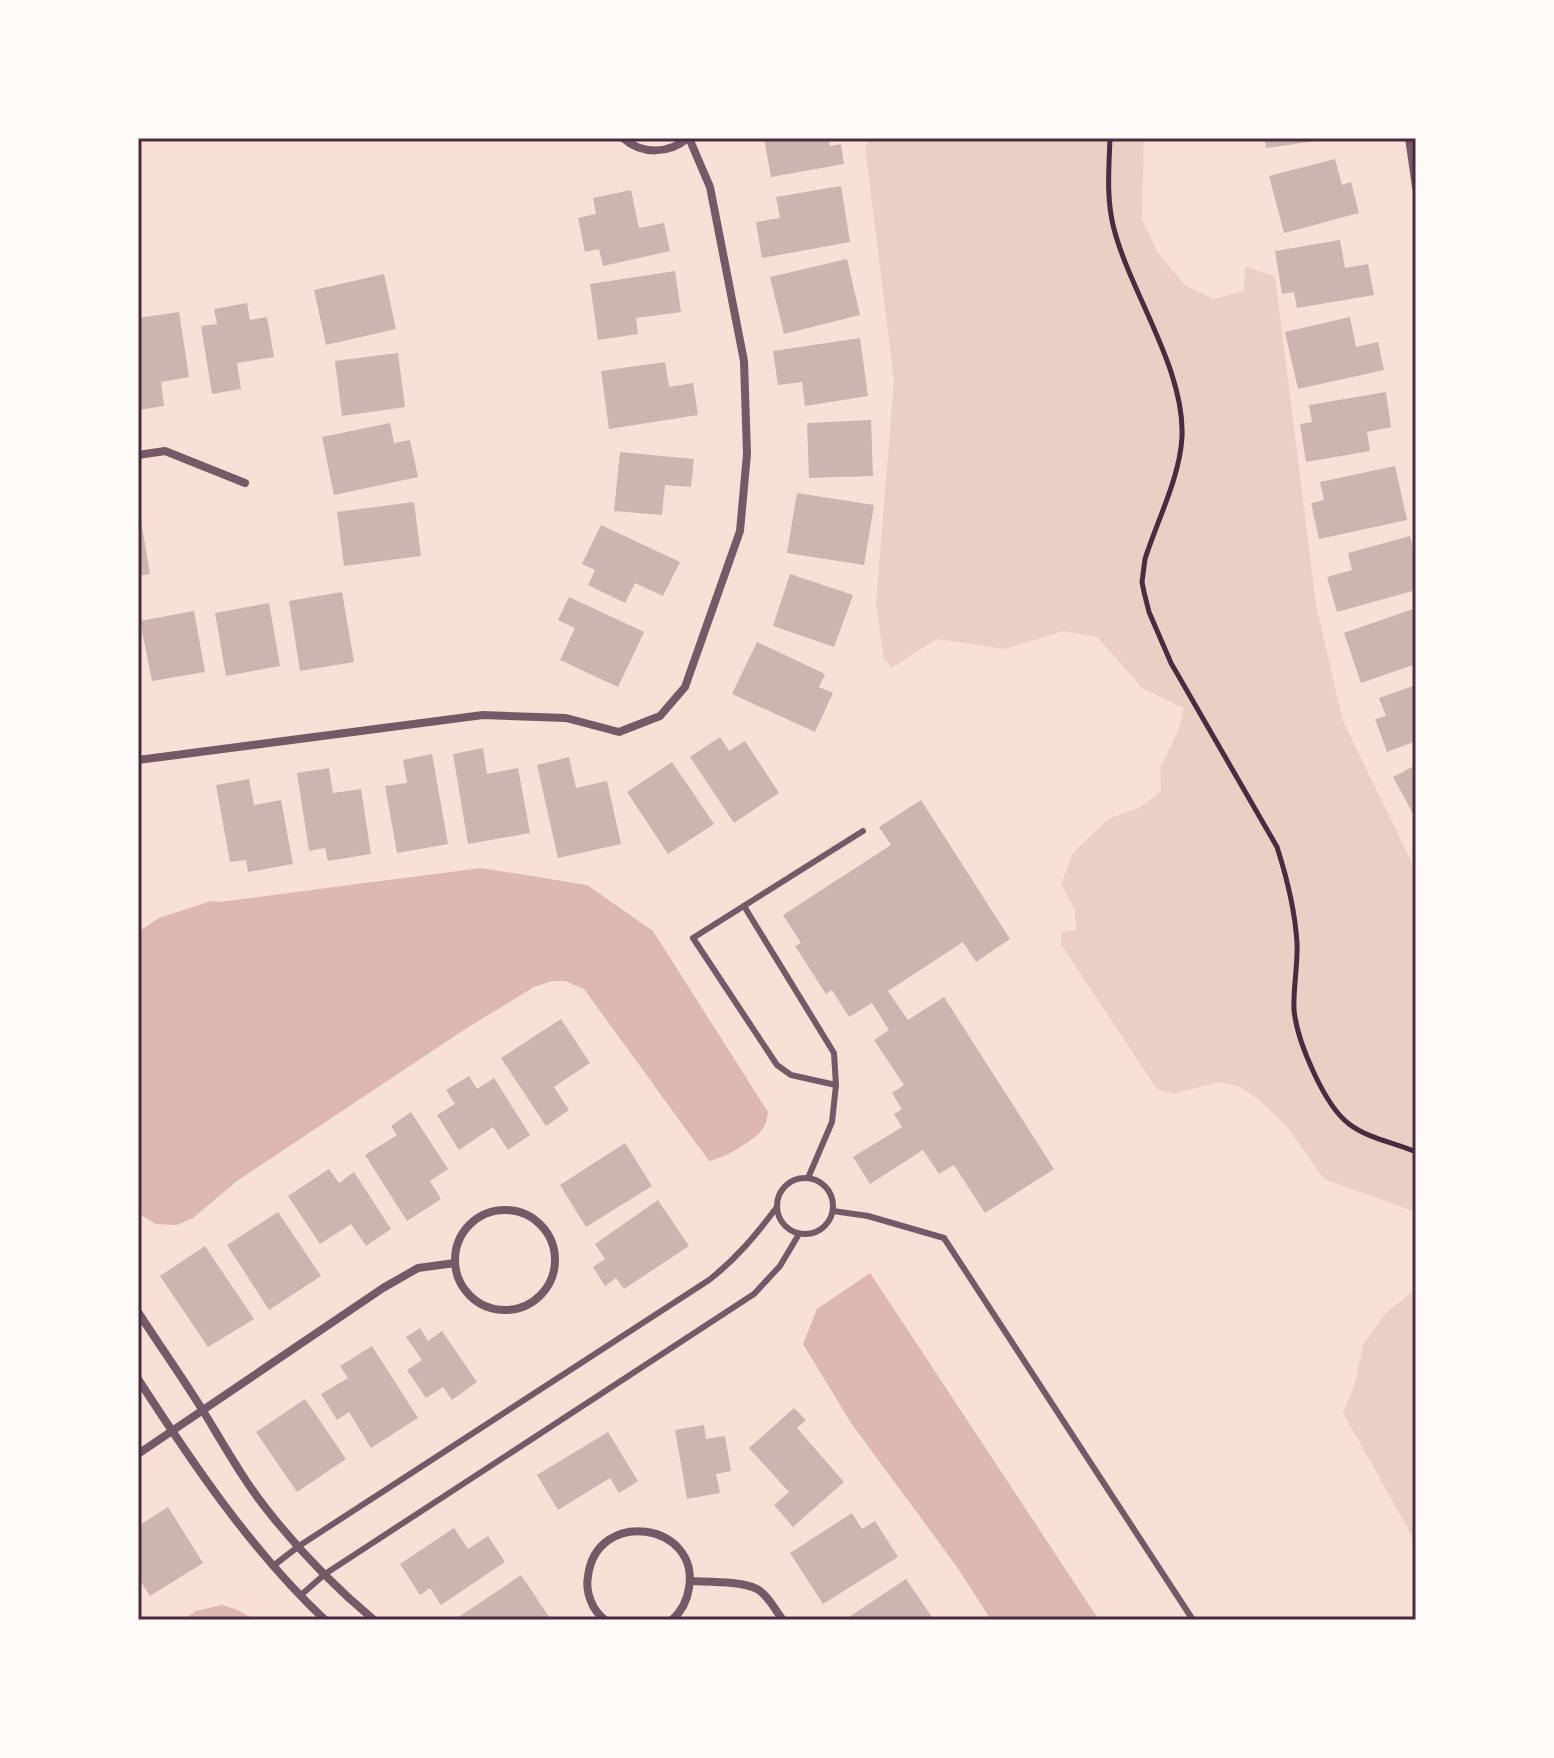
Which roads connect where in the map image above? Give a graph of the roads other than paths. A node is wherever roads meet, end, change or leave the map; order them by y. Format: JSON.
{"nodes":[{"id":1,"x":623,"y":138,"type":"edge"},
{"id":2,"x":689,"y":138,"type":"edge"},
{"id":3,"x":1409,"y":138,"type":"edge"},
{"id":4,"x":1416,"y":187,"type":"edge"},
{"id":5,"x":138,"y":455,"type":"edge"},
{"id":6,"x":245,"y":483,"type":"dead end"},
{"id":7,"x":138,"y":760,"type":"edge"},
{"id":8,"x":863,"y":831,"type":"dead end"},
{"id":9,"x":744,"y":906,"type":"junction"},
{"id":10,"x":836,"y":1085,"type":"junction"},
{"id":11,"x":808,"y":1178,"type":"junction"},
{"id":12,"x":777,"y":1207,"type":"junction"},
{"id":13,"x":833,"y":1211,"type":"junction"},
{"id":14,"x":799,"y":1234,"type":"junction"},
{"id":15,"x":455,"y":1263,"type":"junction"},
{"id":16,"x":138,"y":1312,"type":"edge"},
{"id":17,"x":138,"y":1379,"type":"edge"},
{"id":18,"x":203,"y":1412,"type":"junction"},
{"id":19,"x":172,"y":1432,"type":"junction"},
{"id":20,"x":138,"y":1454,"type":"edge"},
{"id":21,"x":299,"y":1546,"type":"junction"},
{"id":22,"x":273,"y":1566,"type":"junction"},
{"id":23,"x":325,"y":1574,"type":"junction"},
{"id":24,"x":690,"y":1581,"type":"junction"},
{"id":25,"x":301,"y":1595,"type":"junction"},
{"id":26,"x":325,"y":1620,"type":"edge"},
{"id":27,"x":374,"y":1620,"type":"edge"},
{"id":28,"x":605,"y":1620,"type":"edge"},
{"id":29,"x":672,"y":1620,"type":"edge"},
{"id":30,"x":783,"y":1620,"type":"edge"},
{"id":31,"x":1193,"y":1620,"type":"edge"}],
"edges":[{"from":1,"to":2,"type":"street"},
{"from":2,"to":7,"type":"street"},
{"from":3,"to":4,"type":"street"},
{"from":5,"to":6,"type":"street"},
{"from":8,"to":9,"type":"lane"},
{"from":9,"to":10,"type":"lane"},
{"from":9,"to":10,"type":"lane"},
{"from":10,"to":11,"type":"lane"},
{"from":11,"to":12,"type":"lane"},
{"from":11,"to":13,"type":"lane"},
{"from":12,"to":14,"type":"lane"},
{"from":12,"to":21,"type":"lane"},
{"from":13,"to":14,"type":"lane"},
{"from":13,"to":31,"type":"lane"},
{"from":14,"to":23,"type":"lane"},
{"from":15,"to":15,"type":"street"},
{"from":15,"to":18,"type":"street"},
{"from":16,"to":18,"type":"street"},
{"from":17,"to":19,"type":"street"},
{"from":18,"to":19,"type":"street"},
{"from":18,"to":21,"type":"street"},
{"from":19,"to":20,"type":"street"},
{"from":19,"to":22,"type":"street"},
{"from":21,"to":22,"type":"lane"},
{"from":21,"to":23,"type":"street"},
{"from":22,"to":25,"type":"street"},
{"from":23,"to":25,"type":"lane"},
{"from":23,"to":27,"type":"street"},
{"from":24,"to":28,"type":"street"},
{"from":24,"to":29,"type":"street"},
{"from":24,"to":30,"type":"street"},
{"from":25,"to":26,"type":"street"}]}
